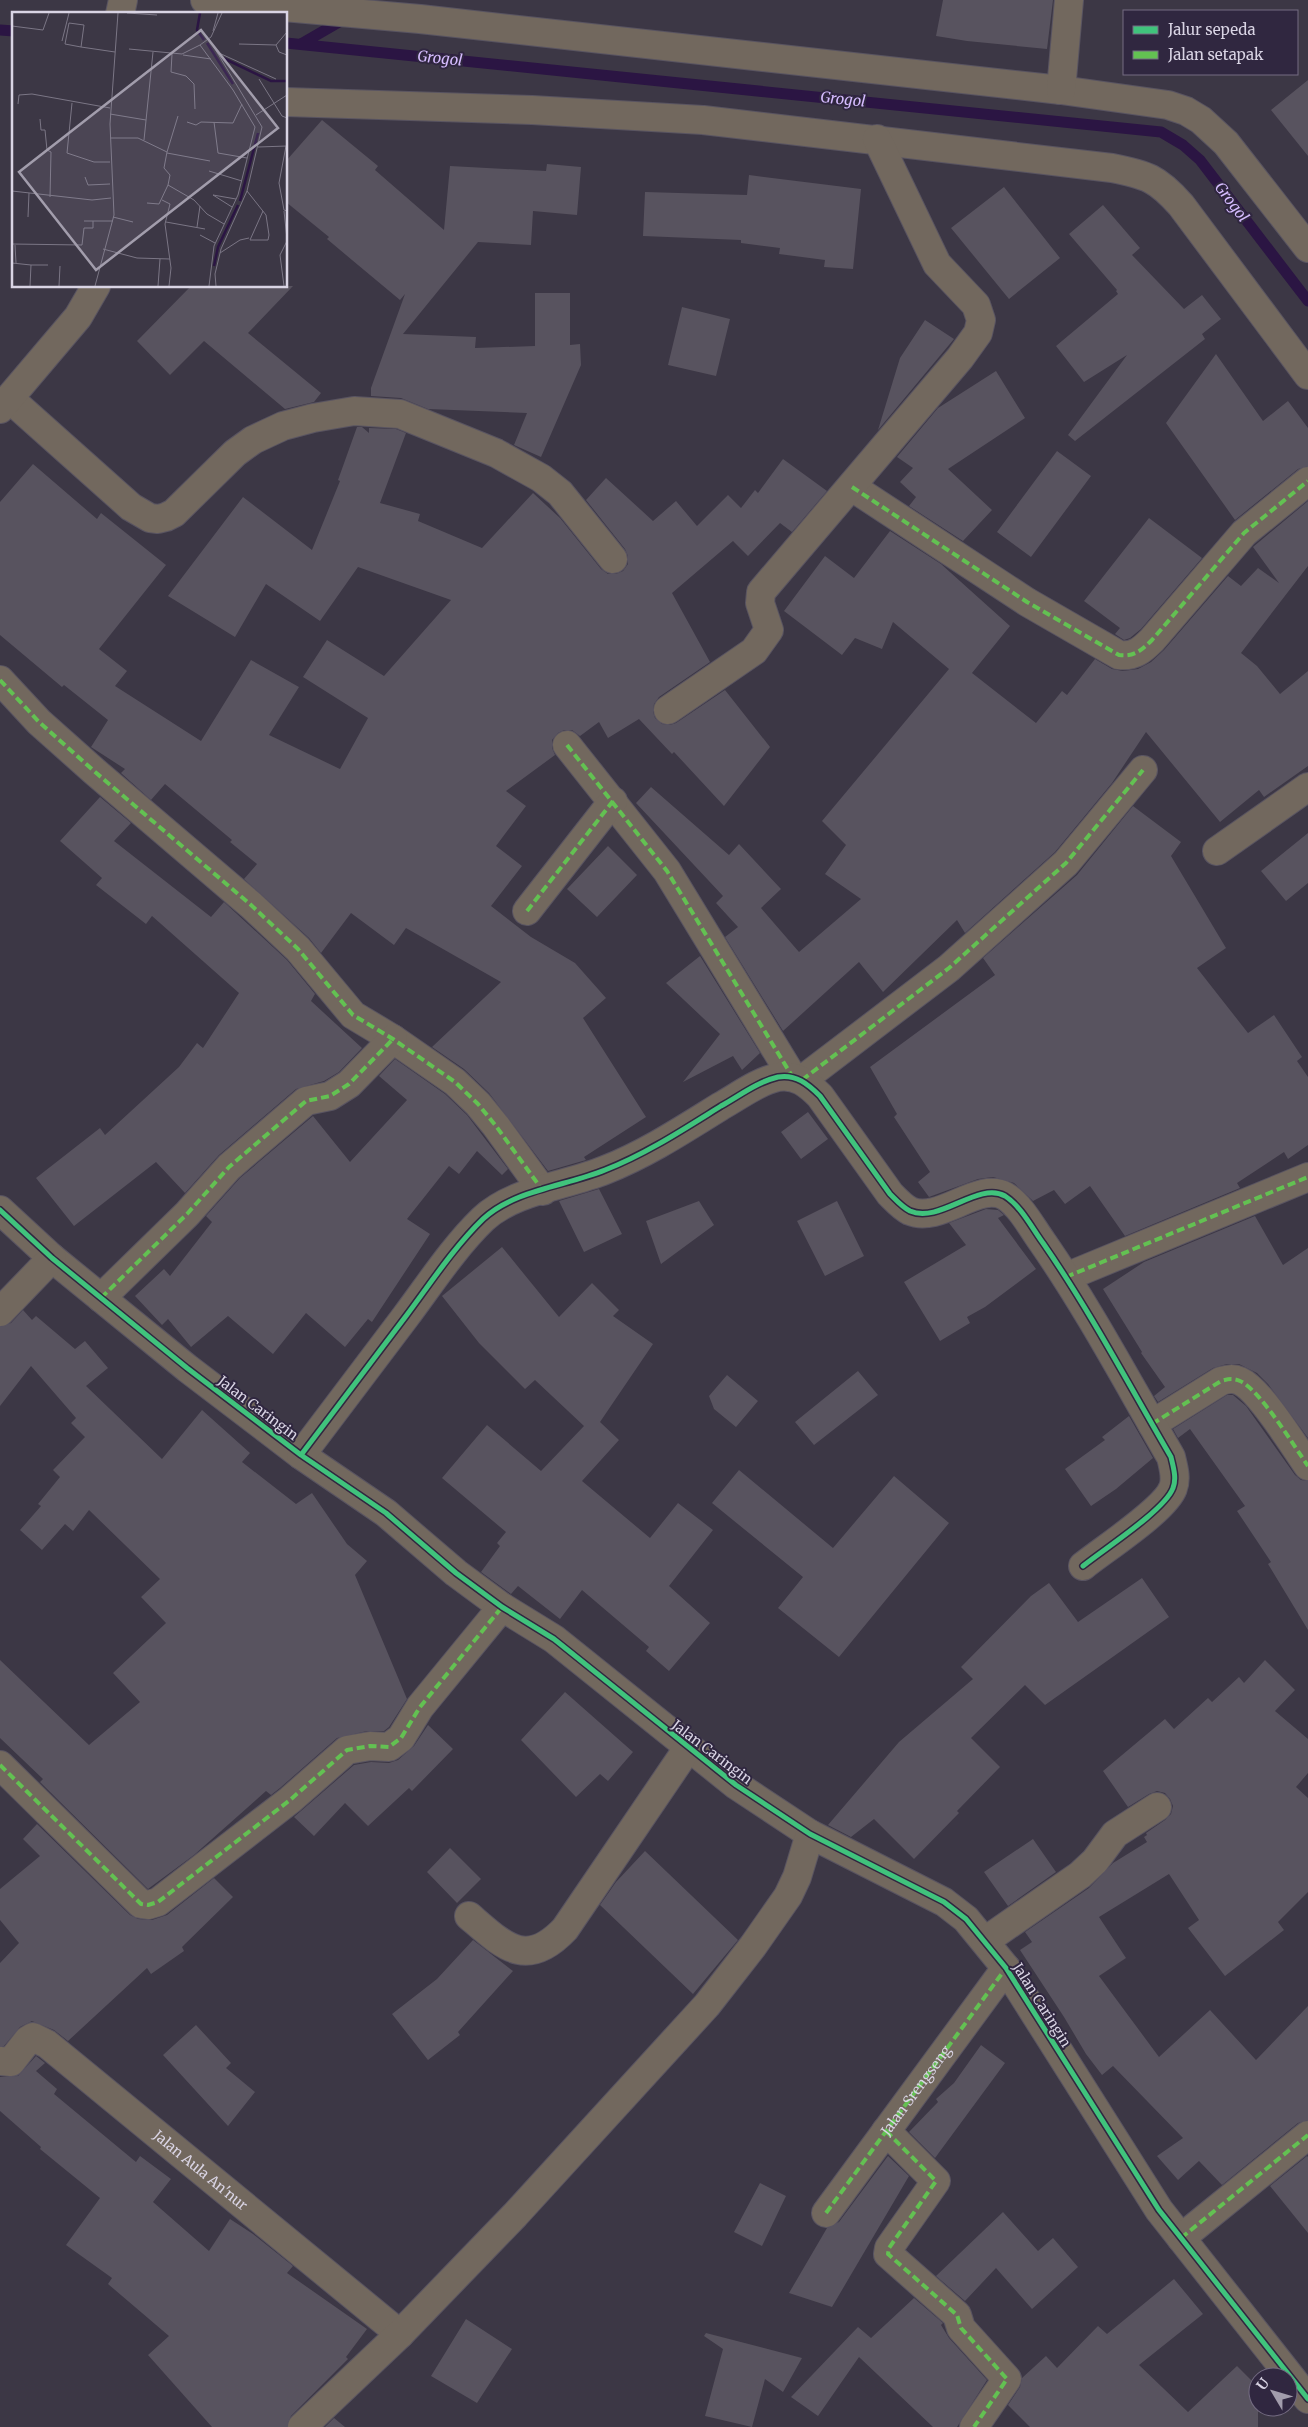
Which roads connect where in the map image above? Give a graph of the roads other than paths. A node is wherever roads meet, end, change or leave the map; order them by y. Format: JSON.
{"nodes":[{"id":1,"x":206,"y":0,"type":"edge"},
{"id":2,"x":1069,"y":0,"type":"edge"},
{"id":3,"x":306,"y":7,"type":"edge"},
{"id":4,"x":1061,"y":90,"type":"junction"},
{"id":5,"x":293,"y":107,"type":"edge"},
{"id":6,"x":877,"y":139,"type":"junction"},
{"id":7,"x":1308,"y":248,"type":"edge"},
{"id":8,"x":95,"y":288,"type":"edge"},
{"id":9,"x":115,"y":288,"type":"edge"},
{"id":10,"x":78,"y":317,"type":"junction"},
{"id":11,"x":1308,"y":375,"type":"edge"},
{"id":12,"x":5,"y":404,"type":"edge"},
{"id":13,"x":1308,"y":481,"type":"edge"},
{"id":14,"x":852,"y":487,"type":"junction"},
{"id":15,"x":613,"y":559,"type":"dead end"},
{"id":16,"x":0,"y":680,"type":"edge"},
{"id":17,"x":668,"y":710,"type":"dead end"},
{"id":18,"x":567,"y":745,"type":"dead end"},
{"id":19,"x":1143,"y":770,"type":"dead end"},
{"id":20,"x":1308,"y":786,"type":"edge"},
{"id":21,"x":613,"y":801,"type":"junction"},
{"id":22,"x":1217,"y":851,"type":"dead end"},
{"id":23,"x":526,"y":911,"type":"dead end"},
{"id":24,"x":393,"y":1039,"type":"junction"},
{"id":25,"x":797,"y":1078,"type":"junction"},
{"id":26,"x":1308,"y":1177,"type":"edge"},
{"id":27,"x":543,"y":1191,"type":"junction"},
{"id":28,"x":0,"y":1210,"type":"edge"},
{"id":29,"x":52,"y":1258,"type":"junction"},
{"id":30,"x":1066,"y":1277,"type":"junction"},
{"id":31,"x":101,"y":1298,"type":"junction"},
{"id":32,"x":0,"y":1312,"type":"edge"},
{"id":33,"x":1152,"y":1424,"type":"junction"},
{"id":34,"x":301,"y":1455,"type":"junction"},
{"id":35,"x":1308,"y":1466,"type":"edge"},
{"id":36,"x":1083,"y":1566,"type":"dead end"},
{"id":37,"x":502,"y":1607,"type":"junction"},
{"id":38,"x":688,"y":1748,"type":"junction"},
{"id":39,"x":0,"y":1765,"type":"edge"},
{"id":40,"x":1157,"y":1806,"type":"dead end"},
{"id":41,"x":810,"y":1834,"type":"junction"},
{"id":42,"x":469,"y":1916,"type":"dead end"},
{"id":43,"x":985,"y":1941,"type":"junction"},
{"id":44,"x":1006,"y":1968,"type":"junction"},
{"id":45,"x":0,"y":2061,"type":"edge"},
{"id":46,"x":886,"y":2131,"type":"junction"},
{"id":47,"x":1308,"y":2135,"type":"edge"},
{"id":48,"x":826,"y":2213,"type":"dead end"},
{"id":49,"x":1181,"y":2238,"type":"junction"},
{"id":50,"x":400,"y":2334,"type":"junction"},
{"id":51,"x":1308,"y":2399,"type":"edge"},
{"id":52,"x":302,"y":2427,"type":"edge"},
{"id":53,"x":974,"y":2427,"type":"edge"}],
"edges":[{"from":1,"to":3,"type":"street"},
{"from":2,"to":4,"type":"street"},
{"from":3,"to":4,"type":"street"},
{"from":4,"to":7,"type":"street"},
{"from":5,"to":6,"type":"street"},
{"from":6,"to":11,"type":"street"},
{"from":6,"to":14,"type":"street"},
{"from":8,"to":10,"type":"street"},
{"from":9,"to":10,"type":"street"},
{"from":10,"to":12,"type":"street"},
{"from":12,"to":15,"type":"street"},
{"from":13,"to":14,"type":"street"},
{"from":14,"to":17,"type":"street"},
{"from":16,"to":24,"type":"street"},
{"from":18,"to":21,"type":"street"},
{"from":19,"to":25,"type":"street"},
{"from":20,"to":22,"type":"street"},
{"from":21,"to":23,"type":"street"},
{"from":21,"to":25,"type":"street"},
{"from":24,"to":27,"type":"street"},
{"from":24,"to":31,"type":"street"},
{"from":25,"to":27,"type":"street"},
{"from":25,"to":30,"type":"street"},
{"from":26,"to":30,"type":"street"},
{"from":27,"to":34,"type":"street"},
{"from":28,"to":29,"type":"street","name":"Jalan Caringin"},
{"from":29,"to":31,"type":"street","name":"Jalan Caringin"},
{"from":29,"to":32,"type":"street"},
{"from":30,"to":33,"type":"street"},
{"from":31,"to":34,"type":"street","name":"Jalan Caringin"},
{"from":33,"to":35,"type":"street"},
{"from":33,"to":36,"type":"street"},
{"from":34,"to":37,"type":"street","name":"Jalan Caringin"},
{"from":37,"to":38,"type":"street","name":"Jalan Caringin"},
{"from":37,"to":39,"type":"street"},
{"from":38,"to":41,"type":"street","name":"Jalan Caringin"},
{"from":38,"to":42,"type":"street"},
{"from":40,"to":43,"type":"street"},
{"from":41,"to":43,"type":"street","name":"Jalan Caringin"},
{"from":41,"to":50,"type":"street"},
{"from":43,"to":44,"type":"street","name":"Jalan Caringin"},
{"from":44,"to":46,"type":"street","name":"Jalan Srengseng"},
{"from":44,"to":49,"type":"street","name":"Jalan Caringin"},
{"from":45,"to":50,"type":"street","name":"Jalan Aula An'nur"},
{"from":46,"to":48,"type":"street","name":"Jalan Srengseng"},
{"from":46,"to":53,"type":"street"},
{"from":47,"to":49,"type":"street"},
{"from":49,"to":51,"type":"street","name":"Jalan Caringin"},
{"from":50,"to":52,"type":"street"}]}
